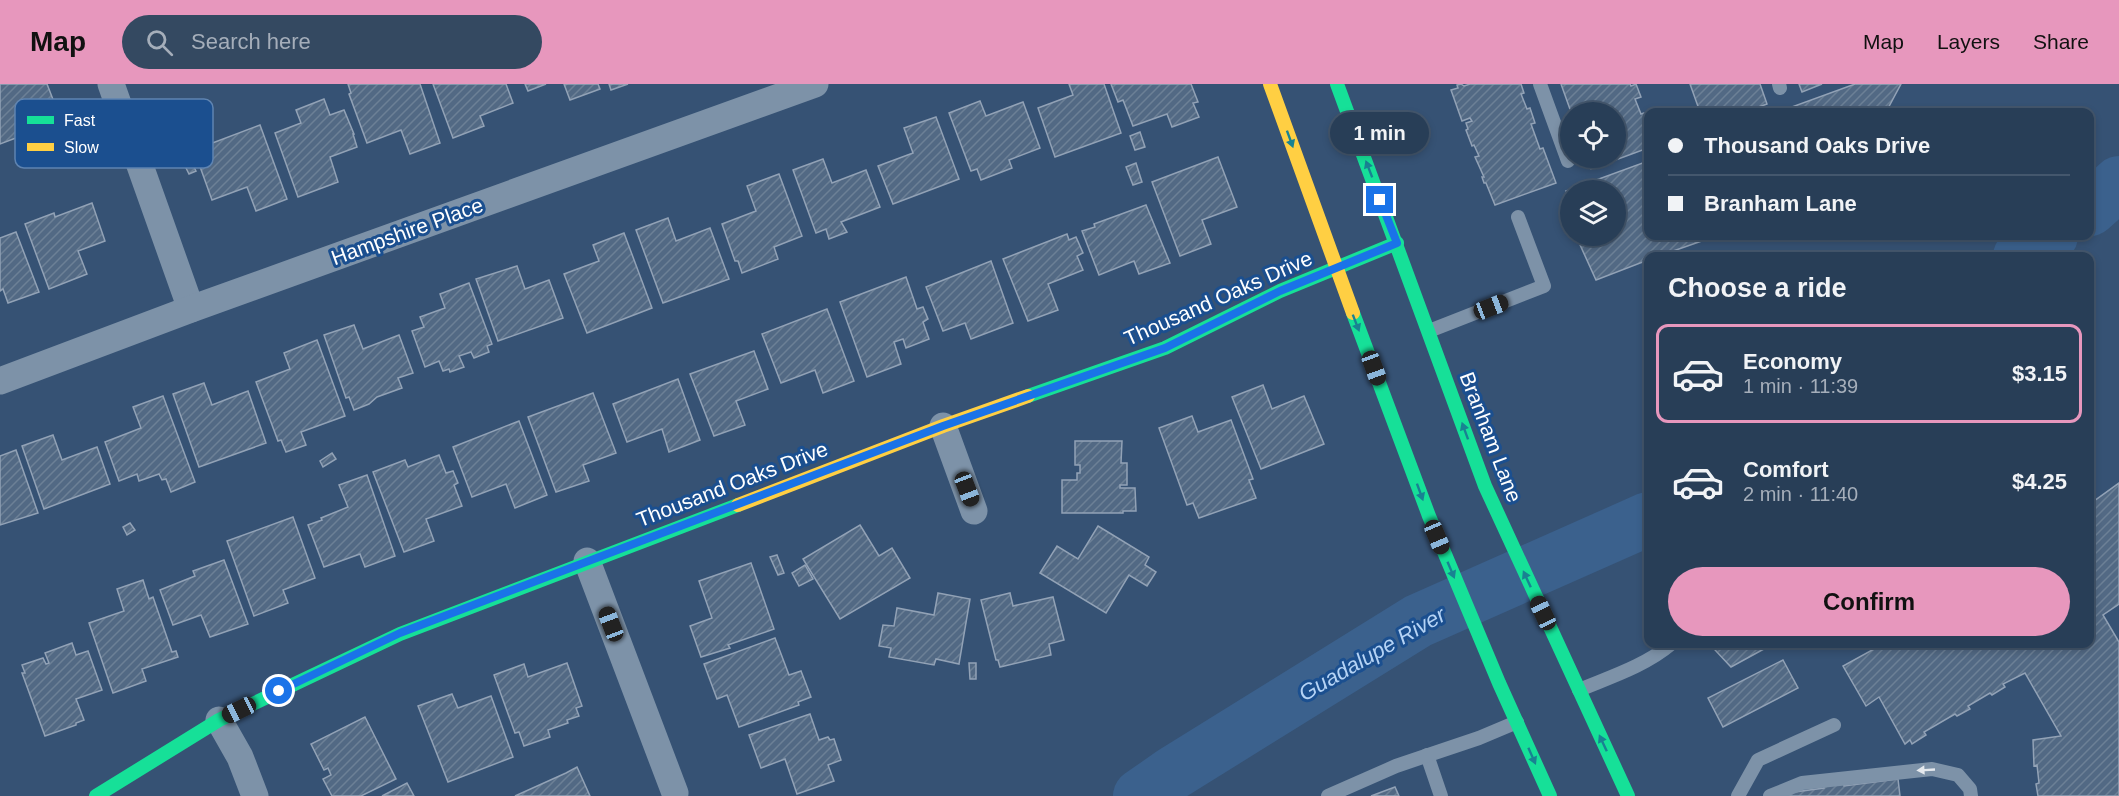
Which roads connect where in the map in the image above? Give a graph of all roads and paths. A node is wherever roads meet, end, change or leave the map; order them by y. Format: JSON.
{"nodes":[{"id":1,"x":111,"y":84,"type":"edge"},
{"id":2,"x":815,"y":84,"type":"edge"},
{"id":3,"x":1270,"y":84,"type":"edge"},
{"id":4,"x":1540,"y":84,"type":"edge"},
{"id":5,"x":1342,"y":88,"type":"edge"},
{"id":6,"x":116,"y":99,"type":"edge"},
{"id":7,"x":1560,"y":140,"type":"edge"},
{"id":8,"x":141,"y":168,"type":"edge"},
{"id":9,"x":1518,"y":217,"type":"dead end"},
{"id":10,"x":1397,"y":243,"type":"junction"},
{"id":11,"x":1336,"y":268,"type":"junction"},
{"id":12,"x":191,"y":309,"type":"junction"},
{"id":13,"x":1429,"y":331,"type":"junction"},
{"id":14,"x":0,"y":381,"type":"edge"},
{"id":15,"x":943,"y":426,"type":"junction"},
{"id":16,"x":975,"y":511,"type":"dead end"},
{"id":17,"x":587,"y":561,"type":"junction"},
{"id":18,"x":1666,"y":648,"type":"edge"},
{"id":19,"x":1579,"y":690,"type":"junction"},
{"id":20,"x":219,"y":720,"type":"junction"},
{"id":21,"x":1517,"y":722,"type":"junction"},
{"id":22,"x":1834,"y":725,"type":"dead end"},
{"id":23,"x":1427,"y":755,"type":"junction"},
{"id":24,"x":675,"y":793,"type":"dead end"},
{"id":25,"x":96,"y":796,"type":"edge"},
{"id":26,"x":255,"y":796,"type":"edge"},
{"id":27,"x":1328,"y":796,"type":"edge"},
{"id":28,"x":1441,"y":796,"type":"edge"},
{"id":29,"x":1550,"y":796,"type":"edge"},
{"id":30,"x":1628,"y":796,"type":"edge"},
{"id":31,"x":1738,"y":796,"type":"edge"},
{"id":32,"x":1770,"y":796,"type":"edge"},
{"id":33,"x":1971,"y":796,"type":"edge"}],
"edges":[{"from":1,"to":6,"type":"street"},
{"from":2,"to":12,"type":"street","name":"Hampshire Place"},
{"from":3,"to":11,"type":"main road","one_way":true},
{"from":4,"to":7,"type":"lane"},
{"from":10,"to":5,"type":"main road","name":"Branham Lane","one_way":true},
{"from":8,"to":12,"type":"street"},
{"from":9,"to":13,"type":"lane"},
{"from":10,"to":11,"type":"main road","name":"Thousand Oaks Drive"},
{"from":10,"to":13,"type":"main road","name":"Branham Lane"},
{"from":11,"to":15,"type":"main road","name":"Thousand Oaks Drive"},
{"from":11,"to":21,"type":"main road","one_way":true},
{"from":12,"to":14,"type":"street","name":"Hampshire Place"},
{"from":19,"to":13,"type":"main road","name":"Branham Lane","one_way":true},
{"from":15,"to":16,"type":"street"},
{"from":15,"to":17,"type":"main road","name":"Thousand Oaks Drive"},
{"from":17,"to":20,"type":"main road","name":"Thousand Oaks Drive"},
{"from":17,"to":24,"type":"street"},
{"from":18,"to":19,"type":"lane"},
{"from":30,"to":19,"type":"main road","name":"Branham Lane","one_way":true},
{"from":20,"to":25,"type":"main road","name":"Thousand Oaks Drive"},
{"from":20,"to":26,"type":"street"},
{"from":21,"to":23,"type":"lane"},
{"from":21,"to":29,"type":"main road","one_way":true},
{"from":22,"to":31,"type":"lane"},
{"from":23,"to":27,"type":"lane"},
{"from":23,"to":28,"type":"lane"},
{"from":33,"to":32,"type":"lane","one_way":true}]}
